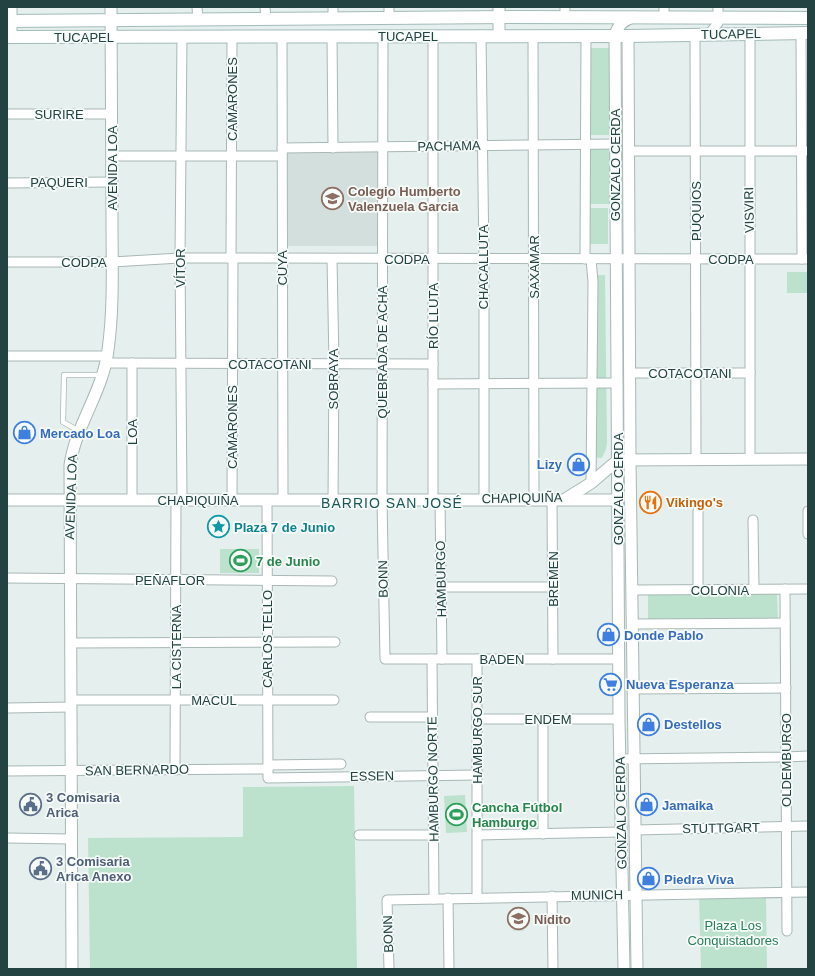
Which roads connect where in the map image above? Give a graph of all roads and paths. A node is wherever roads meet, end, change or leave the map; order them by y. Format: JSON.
{"nodes":[{"id":1,"x":12,"y":7,"type":"edge"},
{"id":2,"x":111,"y":7,"type":"edge"},
{"id":3,"x":197,"y":7,"type":"edge"},
{"id":4,"x":265,"y":7,"type":"edge"},
{"id":5,"x":498,"y":12,"type":"edge"},
{"id":6,"x":565,"y":12,"type":"edge"},
{"id":7,"x":664,"y":12,"type":"edge"},
{"id":8,"x":718,"y":12,"type":"edge"},
{"id":9,"x":333,"y":13,"type":"edge"},
{"id":10,"x":389,"y":13,"type":"edge"},
{"id":11,"x":633,"y":18,"type":"junction"},
{"id":12,"x":808,"y":18,"type":"edge"},
{"id":13,"x":266,"y":19,"type":"junction"},
{"id":14,"x":198,"y":20,"type":"junction"},
{"id":15,"x":9,"y":21,"type":"edge"},
{"id":16,"x":111,"y":21,"type":"junction"},
{"id":17,"x":805,"y":33,"type":"edge"},
{"id":18,"x":696,"y":34,"type":"junction"},
{"id":19,"x":709,"y":34,"type":"junction"},
{"id":20,"x":750,"y":34,"type":"junction"},
{"id":21,"x":182,"y":36,"type":"junction"},
{"id":22,"x":232,"y":36,"type":"junction"},
{"id":23,"x":282,"y":36,"type":"junction"},
{"id":24,"x":332,"y":36,"type":"junction"},
{"id":25,"x":383,"y":36,"type":"junction"},
{"id":26,"x":433,"y":36,"type":"junction"},
{"id":27,"x":481,"y":36,"type":"junction"},
{"id":28,"x":499,"y":36,"type":"junction"},
{"id":29,"x":533,"y":36,"type":"junction"},
{"id":30,"x":586,"y":36,"type":"junction"},
{"id":31,"x":615,"y":36,"type":"junction"},
{"id":32,"x":628,"y":36,"type":"junction"},
{"id":33,"x":9,"y":37,"type":"edge"},
{"id":34,"x":111,"y":37,"type":"junction"},
{"id":35,"x":7,"y":114,"type":"edge"},
{"id":36,"x":112,"y":114,"type":"junction"},
{"id":37,"x":586,"y":144,"type":"junction"},
{"id":38,"x":615,"y":144,"type":"junction"},
{"id":39,"x":533,"y":145,"type":"junction"},
{"id":40,"x":433,"y":146,"type":"junction"},
{"id":41,"x":482,"y":146,"type":"junction"},
{"id":42,"x":383,"y":147,"type":"junction"},
{"id":43,"x":333,"y":148,"type":"junction"},
{"id":44,"x":629,"y":151,"type":"junction"},
{"id":45,"x":696,"y":151,"type":"junction"},
{"id":46,"x":749,"y":151,"type":"junction"},
{"id":47,"x":805,"y":151,"type":"edge"},
{"id":48,"x":282,"y":152,"type":"junction"},
{"id":49,"x":112,"y":156,"type":"junction"},
{"id":50,"x":181,"y":156,"type":"junction"},
{"id":51,"x":232,"y":156,"type":"junction"},
{"id":52,"x":7,"y":182,"type":"edge"},
{"id":53,"x":112,"y":182,"type":"junction"},
{"id":54,"x":180,"y":258,"type":"junction"},
{"id":55,"x":232,"y":259,"type":"junction"},
{"id":56,"x":282,"y":259,"type":"junction"},
{"id":57,"x":332,"y":259,"type":"junction"},
{"id":58,"x":382,"y":259,"type":"junction"},
{"id":59,"x":433,"y":259,"type":"junction"},
{"id":60,"x":484,"y":259,"type":"junction"},
{"id":61,"x":534,"y":259,"type":"junction"},
{"id":62,"x":588,"y":259,"type":"junction"},
{"id":63,"x":616,"y":259,"type":"junction"},
{"id":64,"x":629,"y":259,"type":"junction"},
{"id":65,"x":696,"y":259,"type":"junction"},
{"id":66,"x":750,"y":259,"type":"junction"},
{"id":67,"x":805,"y":259,"type":"edge"},
{"id":68,"x":7,"y":262,"type":"edge"},
{"id":69,"x":112,"y":262,"type":"junction"},
{"id":70,"x":7,"y":356,"type":"edge"},
{"id":71,"x":107,"y":360,"type":"junction"},
{"id":72,"x":132,"y":363,"type":"junction"},
{"id":73,"x":181,"y":363,"type":"junction"},
{"id":74,"x":233,"y":364,"type":"junction"},
{"id":75,"x":282,"y":364,"type":"junction"},
{"id":76,"x":334,"y":364,"type":"junction"},
{"id":77,"x":382,"y":364,"type":"junction"},
{"id":78,"x":433,"y":364,"type":"junction"},
{"id":79,"x":630,"y":373,"type":"junction"},
{"id":80,"x":696,"y":373,"type":"junction"},
{"id":81,"x":750,"y":373,"type":"junction"},
{"id":82,"x":103,"y":375,"type":"junction"},
{"id":83,"x":484,"y":383,"type":"junction"},
{"id":84,"x":534,"y":383,"type":"junction"},
{"id":85,"x":592,"y":383,"type":"junction"},
{"id":86,"x":617,"y":383,"type":"junction"},
{"id":87,"x":433,"y":384,"type":"junction"},
{"id":88,"x":79,"y":431,"type":"junction"},
{"id":89,"x":750,"y":459,"type":"junction"},
{"id":90,"x":808,"y":459,"type":"edge"},
{"id":91,"x":618,"y":460,"type":"junction"},
{"id":92,"x":630,"y":460,"type":"junction"},
{"id":93,"x":696,"y":460,"type":"junction"},
{"id":94,"x":592,"y":483,"type":"junction"},
{"id":95,"x":484,"y":499,"type":"junction"},
{"id":96,"x":534,"y":499,"type":"junction"},
{"id":97,"x":552,"y":499,"type":"junction"},
{"id":98,"x":564,"y":499,"type":"junction"},
{"id":99,"x":7,"y":500,"type":"edge"},
{"id":100,"x":70,"y":500,"type":"junction"},
{"id":101,"x":132,"y":500,"type":"junction"},
{"id":102,"x":179,"y":500,"type":"junction"},
{"id":103,"x":232,"y":500,"type":"junction"},
{"id":104,"x":267,"y":500,"type":"junction"},
{"id":105,"x":283,"y":500,"type":"junction"},
{"id":106,"x":333,"y":500,"type":"junction"},
{"id":107,"x":382,"y":500,"type":"junction"},
{"id":108,"x":437,"y":500,"type":"junction"},
{"id":109,"x":618,"y":500,"type":"junction"},
{"id":110,"x":698,"y":511,"type":"dead end"},
{"id":111,"x":808,"y":511,"type":"edge"},
{"id":112,"x":753,"y":520,"type":"dead end"},
{"id":113,"x":808,"y":534,"type":"edge"},
{"id":114,"x":7,"y":578,"type":"edge"},
{"id":115,"x":70,"y":579,"type":"junction"},
{"id":116,"x":176,"y":580,"type":"junction"},
{"id":117,"x":267,"y":580,"type":"junction"},
{"id":118,"x":332,"y":581,"type":"dead end"},
{"id":119,"x":442,"y":587,"type":"junction"},
{"id":120,"x":553,"y":587,"type":"junction"},
{"id":121,"x":785,"y":589,"type":"junction"},
{"id":122,"x":808,"y":589,"type":"edge"},
{"id":123,"x":632,"y":590,"type":"junction"},
{"id":124,"x":698,"y":590,"type":"junction"},
{"id":125,"x":754,"y":590,"type":"junction"},
{"id":126,"x":632,"y":624,"type":"junction"},
{"id":127,"x":785,"y":624,"type":"junction"},
{"id":128,"x":70,"y":642,"type":"junction"},
{"id":129,"x":176,"y":642,"type":"junction"},
{"id":130,"x":268,"y":642,"type":"junction"},
{"id":131,"x":335,"y":642,"type":"dead end"},
{"id":132,"x":385,"y":659,"type":"joint"},
{"id":133,"x":432,"y":659,"type":"junction"},
{"id":134,"x":442,"y":659,"type":"junction"},
{"id":135,"x":476,"y":659,"type":"junction"},
{"id":136,"x":554,"y":659,"type":"junction"},
{"id":137,"x":619,"y":659,"type":"junction"},
{"id":138,"x":786,"y":688,"type":"junction"},
{"id":139,"x":633,"y":689,"type":"junction"},
{"id":140,"x":175,"y":700,"type":"junction"},
{"id":141,"x":268,"y":700,"type":"junction"},
{"id":142,"x":334,"y":700,"type":"dead end"},
{"id":143,"x":71,"y":703,"type":"junction"},
{"id":144,"x":7,"y":708,"type":"edge"},
{"id":145,"x":370,"y":717,"type":"dead end"},
{"id":146,"x":432,"y":717,"type":"junction"},
{"id":147,"x":477,"y":719,"type":"junction"},
{"id":148,"x":543,"y":719,"type":"junction"},
{"id":149,"x":619,"y":719,"type":"junction"},
{"id":150,"x":808,"y":756,"type":"edge"},
{"id":151,"x":786,"y":757,"type":"junction"},
{"id":152,"x":620,"y":759,"type":"junction"},
{"id":153,"x":634,"y":759,"type":"junction"},
{"id":154,"x":341,"y":764,"type":"dead end"},
{"id":155,"x":175,"y":770,"type":"junction"},
{"id":156,"x":7,"y":771,"type":"edge"},
{"id":157,"x":71,"y":771,"type":"junction"},
{"id":158,"x":268,"y":771,"type":"junction"},
{"id":159,"x":433,"y":775,"type":"junction"},
{"id":160,"x":477,"y":775,"type":"junction"},
{"id":161,"x":808,"y":826,"type":"edge"},
{"id":162,"x":787,"y":827,"type":"junction"},
{"id":163,"x":635,"y":830,"type":"junction"},
{"id":164,"x":621,"y":832,"type":"junction"},
{"id":165,"x":543,"y":834,"type":"junction"},
{"id":166,"x":359,"y":835,"type":"dead end"},
{"id":167,"x":433,"y":835,"type":"junction"},
{"id":168,"x":478,"y":835,"type":"junction"},
{"id":169,"x":7,"y":838,"type":"edge"},
{"id":170,"x":71,"y":839,"type":"junction"},
{"id":171,"x":787,"y":892,"type":"junction"},
{"id":172,"x":808,"y":892,"type":"edge"},
{"id":173,"x":623,"y":894,"type":"junction"},
{"id":174,"x":636,"y":894,"type":"junction"},
{"id":175,"x":552,"y":896,"type":"junction"},
{"id":176,"x":448,"y":898,"type":"junction"},
{"id":177,"x":477,"y":898,"type":"junction"},
{"id":178,"x":434,"y":899,"type":"junction"},
{"id":179,"x":387,"y":900,"type":"joint"},
{"id":180,"x":787,"y":931,"type":"dead end"},
{"id":181,"x":624,"y":968,"type":"edge"},
{"id":182,"x":637,"y":968,"type":"edge"},
{"id":183,"x":72,"y":969,"type":"edge"},
{"id":184,"x":389,"y":969,"type":"edge"},
{"id":185,"x":449,"y":969,"type":"edge"},
{"id":186,"x":553,"y":969,"type":"edge"}],
"edges":[{"from":1,"to":15,"type":"street"},
{"from":2,"to":16,"type":"street","name":"AVENIDA LOA"},
{"from":3,"to":14,"type":"street"},
{"from":4,"to":13,"type":"street"},
{"from":5,"to":6,"type":"main road","name":"TUCAPEL"},
{"from":5,"to":10,"type":"main road","name":"TUCAPEL"},
{"from":5,"to":28,"type":"street"},
{"from":6,"to":11,"type":"main road","name":"TUCAPEL"},
{"from":7,"to":8,"type":"main road","name":"TUCAPEL"},
{"from":7,"to":11,"type":"main road","name":"TUCAPEL"},
{"from":8,"to":12,"type":"main road","name":"TUCAPEL"},
{"from":8,"to":19,"type":"street"},
{"from":9,"to":10,"type":"main road","name":"TUCAPEL"},
{"from":9,"to":13,"type":"main road","name":"TUCAPEL"},
{"from":11,"to":31,"type":"street"},
{"from":13,"to":14,"type":"main road","name":"TUCAPEL"},
{"from":14,"to":16,"type":"main road","name":"TUCAPEL"},
{"from":15,"to":16,"type":"main road","name":"TUCAPEL"},
{"from":15,"to":33,"type":"street"},
{"from":16,"to":34,"type":"street","name":"AVENIDA LOA"},
{"from":17,"to":20,"type":"main road","name":"TUCAPEL"},
{"from":17,"to":47,"type":"street"},
{"from":18,"to":19,"type":"main road","name":"TUCAPEL"},
{"from":18,"to":32,"type":"main road","name":"TUCAPEL"},
{"from":18,"to":45,"type":"street","name":"PUQUIOS"},
{"from":19,"to":20,"type":"main road","name":"TUCAPEL"},
{"from":20,"to":46,"type":"street","name":"VISVIRI"},
{"from":21,"to":22,"type":"main road","name":"TUCAPEL"},
{"from":21,"to":34,"type":"main road","name":"TUCAPEL"},
{"from":21,"to":50,"type":"street","name":"VÍTOR"},
{"from":22,"to":23,"type":"main road","name":"TUCAPEL"},
{"from":22,"to":51,"type":"street","name":"CAMARONES"},
{"from":23,"to":24,"type":"main road","name":"TUCAPEL"},
{"from":23,"to":48,"type":"street","name":"CUYA"},
{"from":24,"to":25,"type":"main road","name":"TUCAPEL"},
{"from":24,"to":43,"type":"street"},
{"from":25,"to":26,"type":"main road","name":"TUCAPEL"},
{"from":25,"to":42,"type":"street","name":"QUEBRADA DE ACHA"},
{"from":26,"to":27,"type":"main road","name":"TUCAPEL"},
{"from":26,"to":40,"type":"street","name":"RÍO LLUTA"},
{"from":27,"to":28,"type":"main road","name":"TUCAPEL"},
{"from":27,"to":41,"type":"street","name":"CHACALLUTA"},
{"from":28,"to":29,"type":"main road","name":"TUCAPEL"},
{"from":29,"to":30,"type":"main road","name":"TUCAPEL"},
{"from":29,"to":39,"type":"street","name":"SAXAMAR"},
{"from":30,"to":31,"type":"main road","name":"TUCAPEL"},
{"from":30,"to":37,"type":"street","name":"GONZALO CERDA"},
{"from":31,"to":32,"type":"main road","name":"TUCAPEL"},
{"from":31,"to":38,"type":"street","name":"GONZALO CERDA"},
{"from":32,"to":44,"type":"street","name":"GONZALO CERDA"},
{"from":33,"to":34,"type":"main road","name":"TUCAPEL"},
{"from":34,"to":36,"type":"street","name":"AVENIDA LOA"},
{"from":35,"to":36,"type":"street","name":"SURIRE"},
{"from":36,"to":49,"type":"street","name":"AVENIDA LOA"},
{"from":37,"to":38,"type":"street","name":"PACHAMA"},
{"from":37,"to":39,"type":"street","name":"PACHAMA"},
{"from":37,"to":62,"type":"street","name":"GONZALO CERDA"},
{"from":38,"to":63,"type":"street","name":"GONZALO CERDA"},
{"from":39,"to":41,"type":"street","name":"PACHAMA"},
{"from":39,"to":61,"type":"street","name":"SAXAMAR"},
{"from":40,"to":41,"type":"street","name":"PACHAMA"},
{"from":40,"to":42,"type":"street","name":"PACHAMA"},
{"from":40,"to":59,"type":"street","name":"RÍO LLUTA"},
{"from":41,"to":60,"type":"street","name":"CHACALLUTA"},
{"from":42,"to":43,"type":"street","name":"PACHAMA"},
{"from":42,"to":58,"type":"street","name":"QUEBRADA DE ACHA"},
{"from":43,"to":48,"type":"street","name":"PACHAMA"},
{"from":44,"to":45,"type":"street"},
{"from":44,"to":64,"type":"street","name":"GONZALO CERDA"},
{"from":45,"to":46,"type":"street"},
{"from":45,"to":65,"type":"street","name":"PUQUIOS"},
{"from":46,"to":47,"type":"street"},
{"from":46,"to":66,"type":"street","name":"VISVIRI"},
{"from":47,"to":67,"type":"street"},
{"from":48,"to":51,"type":"street","name":"PACHAMA"},
{"from":48,"to":56,"type":"street","name":"CUYA"},
{"from":49,"to":50,"type":"street","name":"PACHAMA"},
{"from":49,"to":53,"type":"street","name":"AVENIDA LOA"},
{"from":50,"to":51,"type":"street","name":"PACHAMA"},
{"from":50,"to":54,"type":"street","name":"VÍTOR"},
{"from":51,"to":55,"type":"street","name":"CAMARONES"},
{"from":52,"to":53,"type":"street","name":"PAQUERI"},
{"from":53,"to":69,"type":"street","name":"AVENIDA LOA"},
{"from":54,"to":55,"type":"street","name":"CODPA"},
{"from":54,"to":69,"type":"street","name":"CODPA"},
{"from":54,"to":73,"type":"street","name":"VÍTOR"},
{"from":55,"to":56,"type":"street","name":"CODPA"},
{"from":55,"to":74,"type":"street","name":"CAMARONES"},
{"from":56,"to":57,"type":"street","name":"CODPA"},
{"from":56,"to":75,"type":"street","name":"CUYA"},
{"from":57,"to":58,"type":"street","name":"CODPA"},
{"from":57,"to":76,"type":"street","name":"SOBRAYA"},
{"from":58,"to":59,"type":"street","name":"CODPA"},
{"from":58,"to":77,"type":"street","name":"QUEBRADA DE ACHA"},
{"from":59,"to":60,"type":"street","name":"CODPA"},
{"from":59,"to":78,"type":"street","name":"RÍO LLUTA"},
{"from":60,"to":61,"type":"street","name":"CODPA"},
{"from":60,"to":83,"type":"street","name":"CHACALLUTA"},
{"from":61,"to":62,"type":"street","name":"CODPA"},
{"from":61,"to":84,"type":"street","name":"SAXAMAR"},
{"from":62,"to":63,"type":"street","name":"CODPA"},
{"from":62,"to":85,"type":"street","name":"GONZALO CERDA"},
{"from":63,"to":64,"type":"street","name":"CODPA"},
{"from":63,"to":86,"type":"street","name":"GONZALO CERDA"},
{"from":64,"to":65,"type":"street","name":"CODPA"},
{"from":64,"to":79,"type":"street","name":"GONZALO CERDA"},
{"from":65,"to":66,"type":"street","name":"CODPA"},
{"from":65,"to":80,"type":"street","name":"PUQUIOS"},
{"from":66,"to":67,"type":"street","name":"CODPA"},
{"from":66,"to":81,"type":"street","name":"VISVIRI"},
{"from":68,"to":69,"type":"street","name":"CODPA"},
{"from":69,"to":71,"type":"street","name":"AVENIDA LOA"},
{"from":70,"to":71,"type":"street","name":"COTACOTANI"},
{"from":71,"to":72,"type":"street","name":"COTACOTANI"},
{"from":71,"to":82,"type":"street","name":"AVENIDA LOA"},
{"from":72,"to":73,"type":"street","name":"COTACOTANI"},
{"from":72,"to":101,"type":"street","name":"LOA"},
{"from":73,"to":74,"type":"street","name":"COTACOTANI"},
{"from":73,"to":102,"type":"street","name":"VÍTOR"},
{"from":74,"to":75,"type":"street","name":"COTACOTANI"},
{"from":74,"to":103,"type":"street","name":"CAMARONES"},
{"from":75,"to":76,"type":"street","name":"COTACOTANI"},
{"from":75,"to":105,"type":"street","name":"CUYA"},
{"from":76,"to":77,"type":"street","name":"COTACOTANI"},
{"from":76,"to":106,"type":"street","name":"SOBRAYA"},
{"from":77,"to":78,"type":"street","name":"COTACOTANI"},
{"from":77,"to":107,"type":"street","name":"QUEBRADA DE ACHA"},
{"from":78,"to":87,"type":"street","name":"RÍO LLUTA"},
{"from":79,"to":80,"type":"street","name":"COTACOTANI"},
{"from":79,"to":92,"type":"street","name":"GONZALO CERDA"},
{"from":80,"to":81,"type":"street","name":"COTACOTANI"},
{"from":80,"to":93,"type":"street","name":"PUQUIOS"},
{"from":81,"to":89,"type":"street","name":"VISVIRI"},
{"from":82,"to":88,"type":"street","name":"AVENIDA LOA"},
{"from":82,"to":88,"type":"lane"},
{"from":83,"to":84,"type":"street"},
{"from":83,"to":87,"type":"street"},
{"from":83,"to":95,"type":"street","name":"CHACALLUTA"},
{"from":84,"to":85,"type":"street"},
{"from":84,"to":96,"type":"street","name":"SAXAMAR"},
{"from":85,"to":86,"type":"street"},
{"from":85,"to":94,"type":"street","name":"GONZALO CERDA"},
{"from":86,"to":91,"type":"street","name":"GONZALO CERDA"},
{"from":87,"to":108,"type":"street","name":"RÍO LLUTA"},
{"from":88,"to":100,"type":"street","name":"AVENIDA LOA"},
{"from":89,"to":90,"type":"street"},
{"from":89,"to":93,"type":"street"},
{"from":91,"to":92,"type":"street"},
{"from":91,"to":94,"type":"street","name":"CHAPIQUIÑA"},
{"from":91,"to":109,"type":"street","name":"GONZALO CERDA"},
{"from":92,"to":93,"type":"street"},
{"from":92,"to":123,"type":"street","name":"GONZALO CERDA"},
{"from":94,"to":98,"type":"street","name":"CHAPIQUIÑA"},
{"from":95,"to":96,"type":"street","name":"CHAPIQUIÑA"},
{"from":95,"to":108,"type":"street","name":"CHAPIQUIÑA"},
{"from":96,"to":97,"type":"street","name":"CHAPIQUIÑA"},
{"from":97,"to":98,"type":"street","name":"CHAPIQUIÑA"},
{"from":97,"to":120,"type":"street","name":"BREMEN"},
{"from":98,"to":109,"type":"street"},
{"from":99,"to":100,"type":"street","name":"CHAPIQUIÑA"},
{"from":100,"to":101,"type":"street","name":"CHAPIQUIÑA"},
{"from":100,"to":115,"type":"street","name":"AVENIDA LOA"},
{"from":101,"to":102,"type":"street","name":"CHAPIQUIÑA"},
{"from":102,"to":103,"type":"street","name":"CHAPIQUIÑA"},
{"from":102,"to":116,"type":"street","name":"LA CISTERNA"},
{"from":103,"to":104,"type":"street","name":"CHAPIQUIÑA"},
{"from":104,"to":105,"type":"street","name":"CHAPIQUIÑA"},
{"from":104,"to":117,"type":"street","name":"CARLOS TELLO"},
{"from":105,"to":106,"type":"street","name":"CHAPIQUIÑA"},
{"from":106,"to":107,"type":"street","name":"CHAPIQUIÑA"},
{"from":107,"to":108,"type":"street","name":"CHAPIQUIÑA"},
{"from":107,"to":132,"type":"street","name":"BONN"},
{"from":108,"to":119,"type":"street","name":"HAMBURGO"},
{"from":109,"to":137,"type":"street","name":"GONZALO CERDA"},
{"from":110,"to":124,"type":"street"},
{"from":111,"to":113,"type":"street"},
{"from":112,"to":125,"type":"street"},
{"from":114,"to":115,"type":"street","name":"PEÑAFLOR"},
{"from":115,"to":116,"type":"street","name":"PEÑAFLOR"},
{"from":115,"to":128,"type":"street","name":"AVENIDA LOA"},
{"from":116,"to":117,"type":"street","name":"PEÑAFLOR"},
{"from":116,"to":129,"type":"street","name":"LA CISTERNA"},
{"from":117,"to":118,"type":"street","name":"PEÑAFLOR"},
{"from":117,"to":130,"type":"street","name":"CARLOS TELLO"},
{"from":119,"to":120,"type":"street"},
{"from":119,"to":134,"type":"street","name":"HAMBURGO"},
{"from":120,"to":136,"type":"street","name":"BREMEN"},
{"from":121,"to":122,"type":"street","name":"COLONIA"},
{"from":121,"to":125,"type":"street","name":"COLONIA"},
{"from":121,"to":127,"type":"street","name":"OLDEMBURGO"},
{"from":123,"to":124,"type":"street","name":"COLONIA"},
{"from":123,"to":126,"type":"street","name":"GONZALO CERDA"},
{"from":124,"to":125,"type":"street","name":"COLONIA"},
{"from":126,"to":127,"type":"street"},
{"from":126,"to":139,"type":"street","name":"GONZALO CERDA"},
{"from":127,"to":138,"type":"street","name":"OLDEMBURGO"},
{"from":128,"to":129,"type":"street"},
{"from":128,"to":143,"type":"street","name":"AVENIDA LOA"},
{"from":129,"to":130,"type":"street"},
{"from":129,"to":140,"type":"street","name":"LA CISTERNA"},
{"from":130,"to":131,"type":"street"},
{"from":130,"to":141,"type":"street","name":"CARLOS TELLO"},
{"from":132,"to":133,"type":"street","name":"BADEN"},
{"from":133,"to":134,"type":"street","name":"BADEN"},
{"from":133,"to":146,"type":"street","name":"HAMBURGO NORTE"},
{"from":134,"to":135,"type":"street","name":"BADEN"},
{"from":135,"to":136,"type":"street","name":"BADEN"},
{"from":135,"to":147,"type":"street","name":"HAMBURGO SUR"},
{"from":136,"to":137,"type":"street","name":"BADEN"},
{"from":137,"to":149,"type":"street","name":"GONZALO CERDA"},
{"from":138,"to":139,"type":"street"},
{"from":138,"to":151,"type":"street","name":"OLDEMBURGO"},
{"from":139,"to":153,"type":"street","name":"GONZALO CERDA"},
{"from":140,"to":141,"type":"street","name":"MACUL"},
{"from":140,"to":143,"type":"street","name":"MACUL"},
{"from":140,"to":155,"type":"street","name":"LA CISTERNA"},
{"from":141,"to":142,"type":"street","name":"MACUL"},
{"from":141,"to":158,"type":"street","name":"CARLOS TELLO"},
{"from":143,"to":144,"type":"street","name":"MACUL"},
{"from":143,"to":157,"type":"street","name":"AVENIDA LOA"},
{"from":145,"to":146,"type":"street"},
{"from":146,"to":159,"type":"street","name":"HAMBURGO NORTE"},
{"from":147,"to":148,"type":"street","name":"ENDEM"},
{"from":147,"to":160,"type":"street","name":"HAMBURGO SUR"},
{"from":148,"to":149,"type":"street","name":"ENDEM"},
{"from":148,"to":165,"type":"street"},
{"from":149,"to":152,"type":"street","name":"GONZALO CERDA"},
{"from":150,"to":151,"type":"street"},
{"from":151,"to":153,"type":"street"},
{"from":151,"to":162,"type":"street","name":"OLDEMBURGO"},
{"from":152,"to":153,"type":"street"},
{"from":152,"to":164,"type":"street","name":"GONZALO CERDA"},
{"from":153,"to":163,"type":"street","name":"GONZALO CERDA"},
{"from":154,"to":158,"type":"street","name":"SAN BERNARDO"},
{"from":155,"to":157,"type":"street","name":"SAN BERNARDO"},
{"from":155,"to":158,"type":"street","name":"SAN BERNARDO"},
{"from":156,"to":157,"type":"street","name":"SAN BERNARDO"},
{"from":157,"to":170,"type":"street","name":"AVENIDA LOA"},
{"from":158,"to":159,"type":"street","name":"ESSEN"},
{"from":159,"to":160,"type":"street","name":"ESSEN"},
{"from":159,"to":167,"type":"street","name":"HAMBURGO NORTE"},
{"from":160,"to":168,"type":"street","name":"HAMBURGO SUR"},
{"from":161,"to":162,"type":"street","name":"STUTTGART"},
{"from":162,"to":163,"type":"street","name":"STUTTGART"},
{"from":162,"to":171,"type":"street","name":"OLDEMBURGO"},
{"from":163,"to":174,"type":"street","name":"GONZALO CERDA"},
{"from":164,"to":165,"type":"street"},
{"from":164,"to":173,"type":"street","name":"GONZALO CERDA"},
{"from":165,"to":168,"type":"street"},
{"from":166,"to":167,"type":"street"},
{"from":167,"to":178,"type":"street","name":"HAMBURGO NORTE"},
{"from":168,"to":177,"type":"street","name":"HAMBURGO SUR"},
{"from":169,"to":170,"type":"street"},
{"from":170,"to":183,"type":"street","name":"AVENIDA LOA"},
{"from":171,"to":172,"type":"street","name":"MUNICH"},
{"from":171,"to":174,"type":"street","name":"MUNICH"},
{"from":171,"to":180,"type":"street","name":"OLDEMBURGO"},
{"from":173,"to":174,"type":"street","name":"MUNICH"},
{"from":173,"to":175,"type":"street","name":"MUNICH"},
{"from":173,"to":181,"type":"street","name":"GONZALO CERDA"},
{"from":174,"to":182,"type":"street","name":"GONZALO CERDA"},
{"from":175,"to":177,"type":"street","name":"MUNICH"},
{"from":175,"to":186,"type":"street"},
{"from":176,"to":177,"type":"street","name":"MUNICH"},
{"from":176,"to":178,"type":"street","name":"MUNICH"},
{"from":176,"to":185,"type":"street"},
{"from":178,"to":179,"type":"street","name":"MUNICH"},
{"from":179,"to":184,"type":"street","name":"BONN"},
{"from":181,"to":182,"type":"lane"}]}
